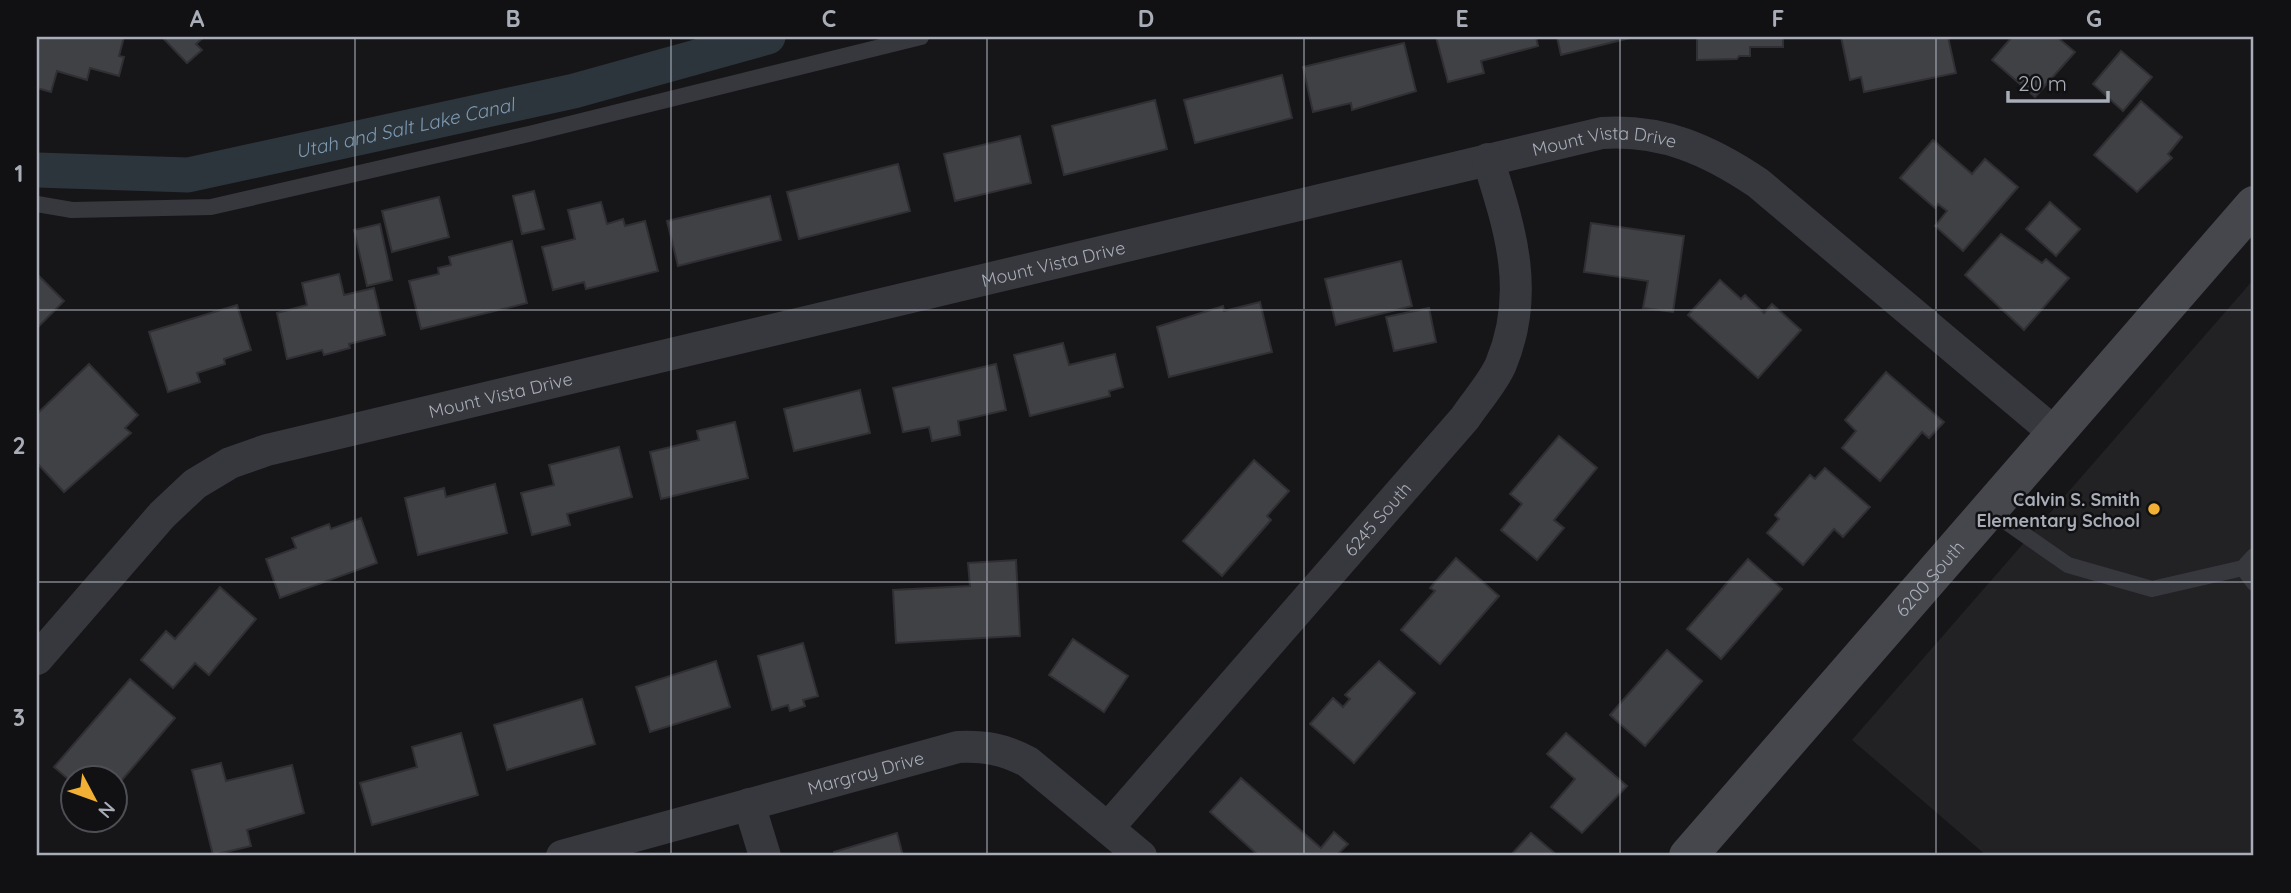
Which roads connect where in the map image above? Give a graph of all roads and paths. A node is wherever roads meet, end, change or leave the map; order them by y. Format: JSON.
{"nodes":[{"id":1,"x":921,"y":37,"type":"edge"},
{"id":2,"x":1488,"y":159,"type":"junction"},
{"id":3,"x":37,"y":204,"type":"edge"},
{"id":4,"x":2254,"y":205,"type":"edge"},
{"id":5,"x":2056,"y":434,"type":"junction"},
{"id":6,"x":1989,"y":510,"type":"junction"},
{"id":7,"x":2248,"y":562,"type":"edge"},
{"id":8,"x":2254,"y":583,"type":"edge"},
{"id":9,"x":37,"y":659,"type":"edge"},
{"id":10,"x":748,"y":804,"type":"junction"},
{"id":11,"x":1108,"y":828,"type":"junction"},
{"id":12,"x":562,"y":856,"type":"edge"},
{"id":13,"x":765,"y":856,"type":"edge"},
{"id":14,"x":1141,"y":856,"type":"edge"},
{"id":15,"x":1688,"y":856,"type":"edge"}],
"edges":[{"from":1,"to":3,"type":"lane"},
{"from":2,"to":5,"type":"street","name":"Mount Vista Drive"},
{"from":2,"to":9,"type":"street","name":"Mount Vista Drive"},
{"from":2,"to":11,"type":"street","name":"6245 South"},
{"from":4,"to":5,"type":"main road","name":"6200 South"},
{"from":5,"to":6,"type":"main road","name":"6200 South"},
{"from":6,"to":7,"type":"lane"},
{"from":6,"to":15,"type":"main road","name":"6200 South"},
{"from":7,"to":8,"type":"lane"},
{"from":10,"to":11,"type":"street","name":"Margray Drive"},
{"from":10,"to":12,"type":"street","name":"Margray Drive"},
{"from":10,"to":13,"type":"street"},
{"from":11,"to":14,"type":"street","name":"Margray Drive"}]}
